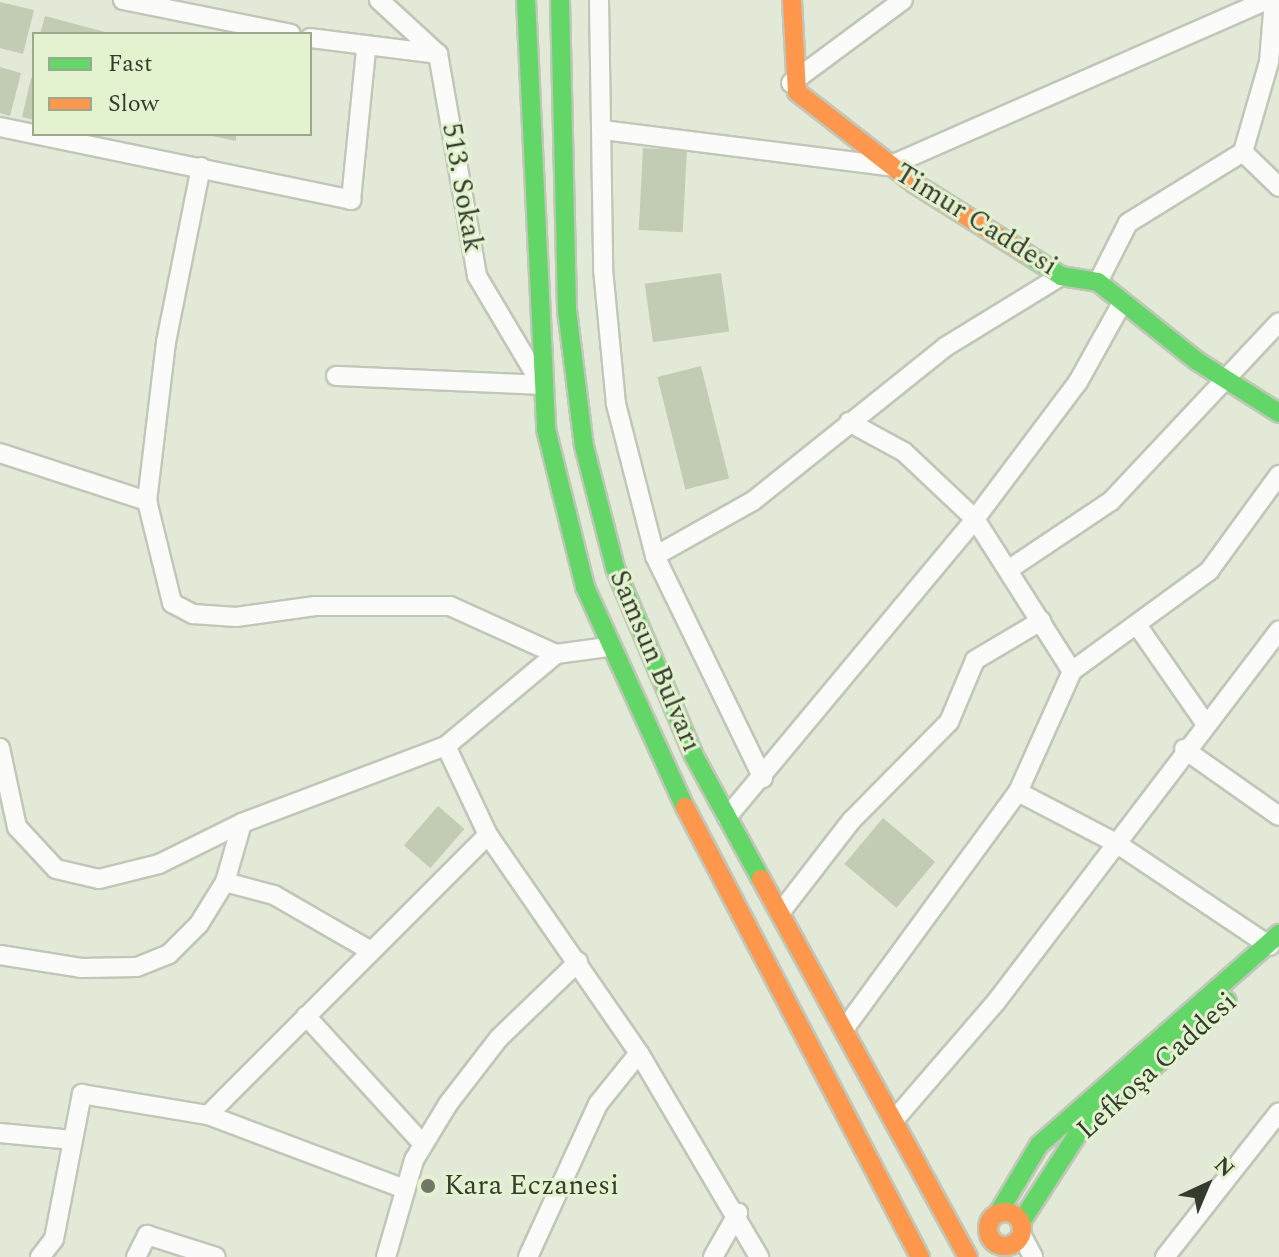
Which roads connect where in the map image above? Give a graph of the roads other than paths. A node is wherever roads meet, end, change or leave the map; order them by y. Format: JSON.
{"nodes":[{"id":1,"x":123,"y":0,"type":"edge"},
{"id":2,"x":379,"y":0,"type":"edge"},
{"id":3,"x":526,"y":0,"type":"edge"},
{"id":4,"x":560,"y":0,"type":"edge"},
{"id":5,"x":599,"y":0,"type":"edge"},
{"id":6,"x":792,"y":0,"type":"edge"},
{"id":7,"x":903,"y":0,"type":"edge"},
{"id":8,"x":1267,"y":0,"type":"edge"},
{"id":9,"x":1274,"y":0,"type":"edge"},
{"id":10,"x":281,"y":32,"type":"edge"},
{"id":11,"x":312,"y":38,"type":"edge"},
{"id":12,"x":366,"y":49,"type":"junction"},
{"id":13,"x":438,"y":54,"type":"junction"},
{"id":14,"x":791,"y":83,"type":"junction"},
{"id":15,"x":0,"y":127,"type":"edge"},
{"id":16,"x":603,"y":130,"type":"junction"},
{"id":17,"x":32,"y":133,"type":"edge"},
{"id":18,"x":45,"y":136,"type":"edge"},
{"id":19,"x":1243,"y":152,"type":"junction"},
{"id":20,"x":889,"y":166,"type":"junction"},
{"id":21,"x":201,"y":167,"type":"junction"},
{"id":22,"x":1279,"y":187,"type":"edge"},
{"id":23,"x":1061,"y":276,"type":"junction"},
{"id":24,"x":1098,"y":282,"type":"junction"},
{"id":25,"x":1122,"y":303,"type":"junction"},
{"id":26,"x":1279,"y":322,"type":"edge"},
{"id":27,"x":336,"y":376,"type":"dead end"},
{"id":28,"x":1221,"y":378,"type":"junction"},
{"id":29,"x":541,"y":385,"type":"junction"},
{"id":30,"x":1279,"y":413,"type":"edge"},
{"id":31,"x":849,"y":422,"type":"junction"},
{"id":32,"x":0,"y":453,"type":"edge"},
{"id":33,"x":1279,"y":475,"type":"edge"},
{"id":34,"x":147,"y":501,"type":"junction"},
{"id":35,"x":975,"y":519,"type":"junction"},
{"id":36,"x":655,"y":556,"type":"junction"},
{"id":37,"x":1008,"y":570,"type":"junction"},
{"id":38,"x":1041,"y":621,"type":"junction"},
{"id":39,"x":1137,"y":625,"type":"junction"},
{"id":40,"x":1279,"y":631,"type":"edge"},
{"id":41,"x":608,"y":647,"type":"junction"},
{"id":42,"x":556,"y":654,"type":"junction"},
{"id":43,"x":1072,"y":671,"type":"junction"},
{"id":44,"x":1205,"y":723,"type":"junction"},
{"id":45,"x":446,"y":746,"type":"junction"},
{"id":46,"x":0,"y":748,"type":"edge"},
{"id":47,"x":1184,"y":749,"type":"junction"},
{"id":48,"x":763,"y":778,"type":"junction"},
{"id":49,"x":1018,"y":792,"type":"junction"},
{"id":50,"x":1279,"y":816,"type":"edge"},
{"id":51,"x":727,"y":817,"type":"junction"},
{"id":52,"x":242,"y":823,"type":"junction"},
{"id":53,"x":488,"y":835,"type":"junction"},
{"id":54,"x":1116,"y":843,"type":"junction"},
{"id":55,"x":225,"y":882,"type":"junction"},
{"id":56,"x":780,"y":913,"type":"junction"},
{"id":57,"x":1276,"y":947,"type":"edge"},
{"id":58,"x":371,"y":951,"type":"junction"},
{"id":59,"x":0,"y":955,"type":"edge"},
{"id":60,"x":578,"y":962,"type":"junction"},
{"id":61,"x":306,"y":1016,"type":"junction"},
{"id":62,"x":845,"y":1028,"type":"junction"},
{"id":63,"x":639,"y":1053,"type":"junction"},
{"id":64,"x":1279,"y":1112,"type":"edge"},
{"id":65,"x":208,"y":1115,"type":"junction"},
{"id":66,"x":895,"y":1119,"type":"junction"},
{"id":67,"x":0,"y":1133,"type":"edge"},
{"id":68,"x":73,"y":1140,"type":"junction"},
{"id":69,"x":423,"y":1144,"type":"junction"},
{"id":70,"x":405,"y":1189,"type":"junction"},
{"id":71,"x":738,"y":1213,"type":"junction"},
{"id":72,"x":994,"y":1216,"type":"junction"},
{"id":73,"x":1017,"y":1239,"type":"edge"},
{"id":74,"x":40,"y":1257,"type":"edge"},
{"id":75,"x":136,"y":1257,"type":"edge"},
{"id":76,"x":216,"y":1257,"type":"edge"},
{"id":77,"x":386,"y":1257,"type":"edge"},
{"id":78,"x":528,"y":1257,"type":"edge"},
{"id":79,"x":713,"y":1257,"type":"edge"},
{"id":80,"x":759,"y":1257,"type":"edge"},
{"id":81,"x":920,"y":1257,"type":"edge"},
{"id":82,"x":969,"y":1257,"type":"edge"},
{"id":83,"x":1033,"y":1257,"type":"edge"},
{"id":84,"x":1165,"y":1257,"type":"edge"}],
"edges":[{"from":1,"to":10,"type":"street"},
{"from":2,"to":13,"type":"street"},
{"from":3,"to":29,"type":"main road"},
{"from":4,"to":51,"type":"main road","name":"Samsun Bulvarı"},
{"from":5,"to":16,"type":"street"},
{"from":6,"to":14,"type":"main road"},
{"from":7,"to":14,"type":"street"},
{"from":8,"to":20,"type":"street"},
{"from":9,"to":19,"type":"street"},
{"from":11,"to":12,"type":"street"},
{"from":12,"to":13,"type":"street"},
{"from":12,"to":21,"type":"street"},
{"from":13,"to":29,"type":"street","name":"513. Sokak"},
{"from":14,"to":20,"type":"main road","name":"Timur Caddesi"},
{"from":15,"to":17,"type":"street"},
{"from":16,"to":20,"type":"street"},
{"from":16,"to":36,"type":"street"},
{"from":18,"to":21,"type":"street"},
{"from":19,"to":22,"type":"street"},
{"from":19,"to":24,"type":"street"},
{"from":20,"to":23,"type":"main road","name":"Timur Caddesi"},
{"from":21,"to":34,"type":"street"},
{"from":23,"to":24,"type":"main road","name":"Timur Caddesi"},
{"from":23,"to":31,"type":"street"},
{"from":24,"to":25,"type":"main road"},
{"from":25,"to":28,"type":"main road"},
{"from":25,"to":35,"type":"street"},
{"from":26,"to":28,"type":"street"},
{"from":27,"to":29,"type":"street"},
{"from":28,"to":30,"type":"main road"},
{"from":28,"to":37,"type":"street"},
{"from":29,"to":41,"type":"main road"},
{"from":31,"to":35,"type":"street"},
{"from":31,"to":36,"type":"street"},
{"from":32,"to":34,"type":"street"},
{"from":33,"to":39,"type":"street"},
{"from":34,"to":42,"type":"street"},
{"from":35,"to":37,"type":"street"},
{"from":35,"to":48,"type":"street"},
{"from":36,"to":48,"type":"street"},
{"from":37,"to":38,"type":"street"},
{"from":38,"to":43,"type":"street"},
{"from":38,"to":56,"type":"street"},
{"from":39,"to":43,"type":"street"},
{"from":39,"to":44,"type":"street"},
{"from":40,"to":44,"type":"street"},
{"from":41,"to":42,"type":"street"},
{"from":41,"to":81,"type":"main road"},
{"from":42,"to":45,"type":"street"},
{"from":43,"to":49,"type":"street"},
{"from":44,"to":47,"type":"street"},
{"from":45,"to":52,"type":"street"},
{"from":45,"to":53,"type":"street"},
{"from":46,"to":52,"type":"street"},
{"from":47,"to":50,"type":"street"},
{"from":47,"to":54,"type":"street"},
{"from":48,"to":51,"type":"street"},
{"from":49,"to":54,"type":"street"},
{"from":49,"to":62,"type":"street"},
{"from":51,"to":56,"type":"main road","name":"Samsun Bulvarı"},
{"from":52,"to":55,"type":"street"},
{"from":53,"to":58,"type":"street"},
{"from":53,"to":60,"type":"street"},
{"from":54,"to":57,"type":"street"},
{"from":54,"to":66,"type":"street"},
{"from":55,"to":58,"type":"street"},
{"from":55,"to":59,"type":"street"},
{"from":56,"to":62,"type":"main road","name":"Samsun Bulvarı"},
{"from":57,"to":72,"type":"main road"},
{"from":57,"to":73,"type":"main road","name":"Lefkoşa Caddesi"},
{"from":58,"to":61,"type":"street"},
{"from":60,"to":63,"type":"street"},
{"from":60,"to":69,"type":"street"},
{"from":61,"to":65,"type":"street"},
{"from":61,"to":69,"type":"street"},
{"from":62,"to":66,"type":"main road","name":"Samsun Bulvarı"},
{"from":63,"to":71,"type":"street"},
{"from":63,"to":78,"type":"street"},
{"from":64,"to":84,"type":"street"},
{"from":65,"to":68,"type":"street"},
{"from":65,"to":70,"type":"street"},
{"from":66,"to":82,"type":"main road","name":"Samsun Bulvarı"},
{"from":67,"to":68,"type":"street"},
{"from":68,"to":74,"type":"street"},
{"from":69,"to":70,"type":"street"},
{"from":70,"to":77,"type":"street"},
{"from":71,"to":79,"type":"street"},
{"from":71,"to":80,"type":"street"},
{"from":72,"to":73,"type":"main road"},
{"from":72,"to":73,"type":"main road"},
{"from":72,"to":82,"type":"main road"},
{"from":73,"to":83,"type":"street"},
{"from":75,"to":76,"type":"street"}]}
